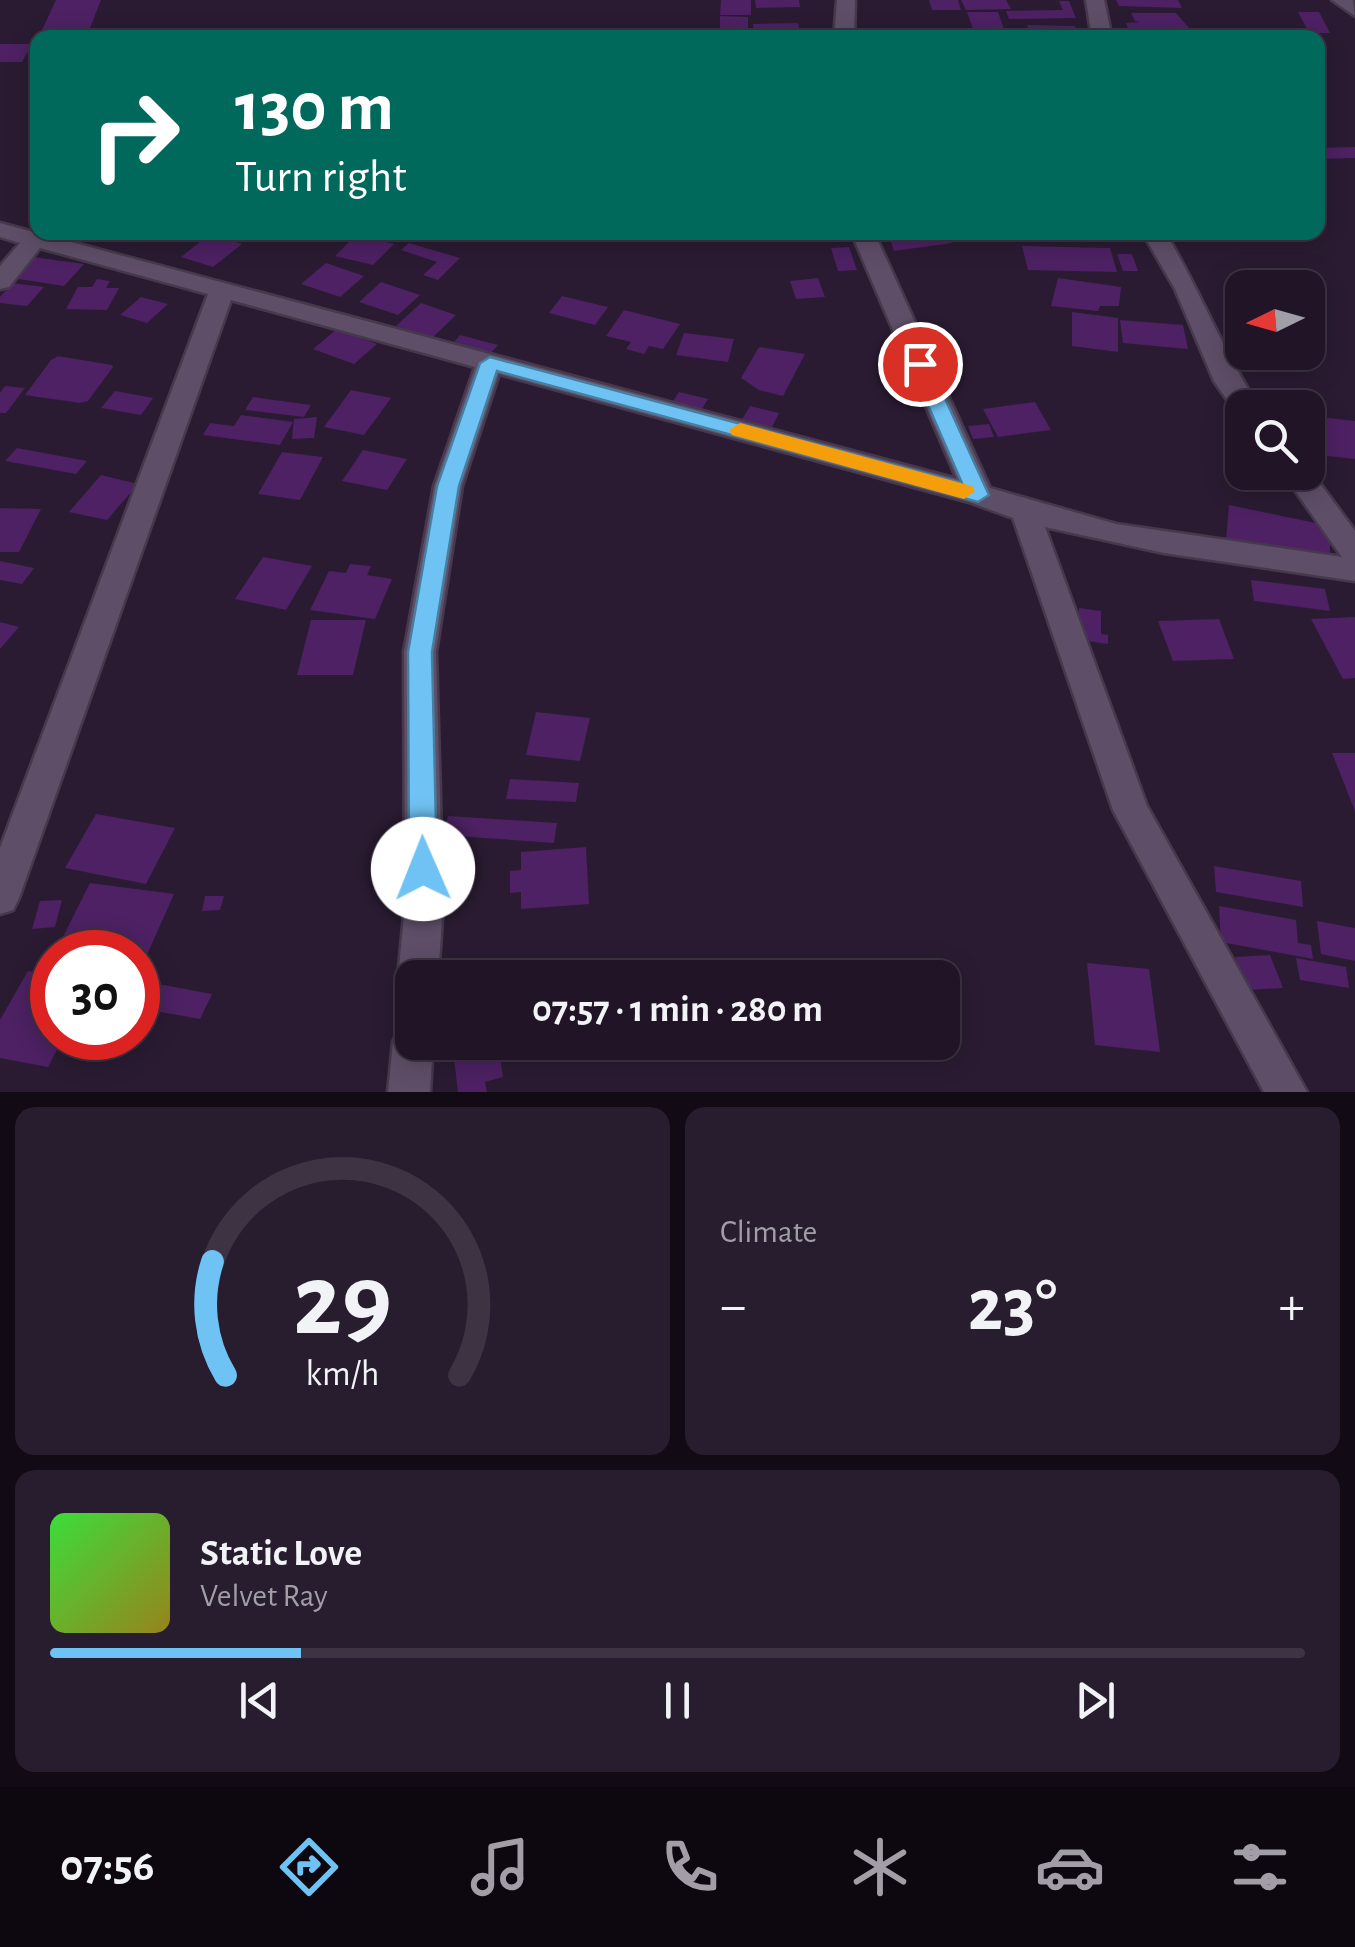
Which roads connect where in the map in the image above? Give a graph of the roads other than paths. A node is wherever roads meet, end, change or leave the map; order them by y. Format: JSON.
{"nodes":[{"id":1,"x":846,"y":0,"type":"edge"},
{"id":2,"x":1095,"y":0,"type":"edge"},
{"id":3,"x":1340,"y":0,"type":"edge"},
{"id":4,"x":1355,"y":10,"type":"edge"},
{"id":5,"x":844,"y":30,"type":"edge"},
{"id":6,"x":1101,"y":30,"type":"edge"},
{"id":7,"x":0,"y":230,"type":"edge"},
{"id":8,"x":30,"y":238,"type":"edge"},
{"id":9,"x":34,"y":240,"type":"edge"},
{"id":10,"x":39,"y":240,"type":"edge"},
{"id":11,"x":866,"y":240,"type":"edge"},
{"id":12,"x":1158,"y":240,"type":"edge"},
{"id":13,"x":0,"y":282,"type":"edge"},
{"id":14,"x":222,"y":290,"type":"junction"},
{"id":15,"x":490,"y":363,"type":"junction"},
{"id":16,"x":1234,"y":390,"type":"edge"},
{"id":17,"x":1309,"y":490,"type":"edge"},
{"id":18,"x":978,"y":495,"type":"junction"},
{"id":19,"x":1026,"y":514,"type":"junction"},
{"id":20,"x":1355,"y":552,"type":"edge"},
{"id":21,"x":1355,"y":570,"type":"edge"},
{"id":22,"x":0,"y":898,"type":"edge"},
{"id":23,"x":419,"y":960,"type":"edge"},
{"id":24,"x":411,"y":1060,"type":"edge"},
{"id":25,"x":408,"y":1092,"type":"edge"},
{"id":26,"x":1286,"y":1092,"type":"edge"}],
"edges":[{"from":1,"to":5,"type":"street"},
{"from":2,"to":6,"type":"street"},
{"from":3,"to":4,"type":"street"},
{"from":7,"to":8,"type":"street"},
{"from":9,"to":13,"type":"street"},
{"from":10,"to":14,"type":"street"},
{"from":11,"to":18,"type":"street"},
{"from":12,"to":16,"type":"street"},
{"from":14,"to":15,"type":"street"},
{"from":14,"to":22,"type":"street"},
{"from":15,"to":18,"type":"street"},
{"from":15,"to":23,"type":"street"},
{"from":17,"to":20,"type":"street"},
{"from":18,"to":19,"type":"street"},
{"from":19,"to":21,"type":"street"},
{"from":19,"to":26,"type":"street"},
{"from":24,"to":25,"type":"street"}]}
